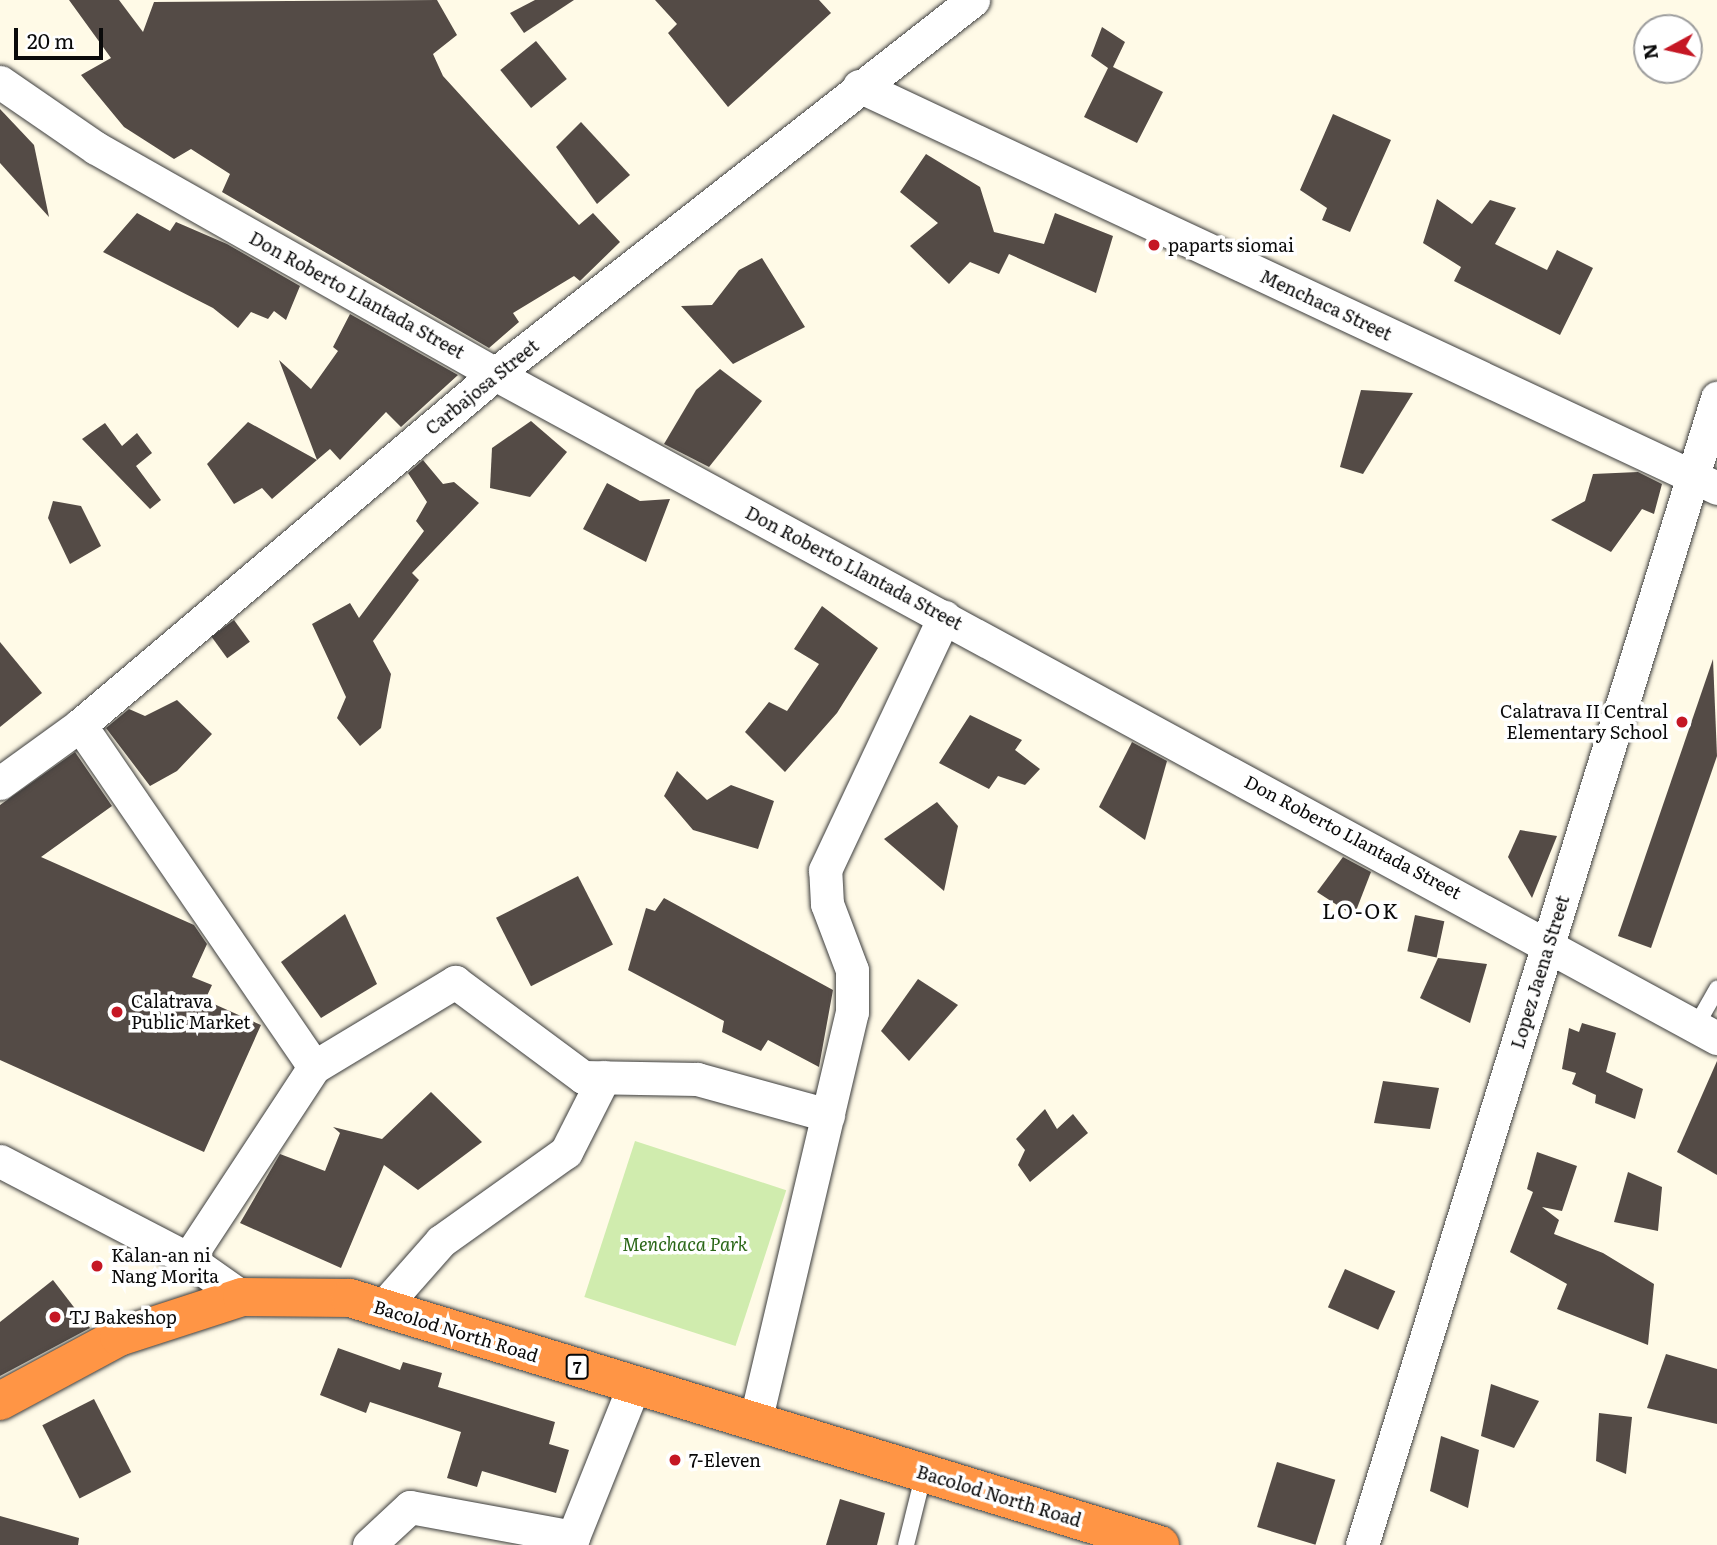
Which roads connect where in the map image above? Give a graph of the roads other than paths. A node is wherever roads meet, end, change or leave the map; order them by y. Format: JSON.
{"nodes":[{"id":1,"x":973,"y":0,"type":"edge"},
{"id":2,"x":0,"y":82,"type":"edge"},
{"id":3,"x":859,"y":86,"type":"junction"},
{"id":4,"x":495,"y":374,"type":"junction"},
{"id":5,"x":1717,"y":398,"type":"edge"},
{"id":6,"x":1705,"y":482,"type":"edge"},
{"id":7,"x":944,"y":617,"type":"junction"},
{"id":8,"x":80,"y":725,"type":"junction"},
{"id":9,"x":0,"y":782,"type":"edge"},
{"id":10,"x":1549,"y":942,"type":"junction"},
{"id":11,"x":1717,"y":989,"type":"edge"},
{"id":12,"x":1707,"y":1032,"type":"edge"},
{"id":13,"x":314,"y":1067,"type":"junction"},
{"id":14,"x":604,"y":1077,"type":"junction"},
{"id":15,"x":828,"y":1115,"type":"junction"},
{"id":16,"x":0,"y":1161,"type":"edge"},
{"id":17,"x":188,"y":1259,"type":"junction"},
{"id":18,"x":242,"y":1297,"type":"junction"},
{"id":19,"x":383,"y":1308,"type":"junction"},
{"id":20,"x":634,"y":1385,"type":"junction"},
{"id":21,"x":0,"y":1401,"type":"edge"},
{"id":22,"x":754,"y":1422,"type":"junction"},
{"id":23,"x":924,"y":1473,"type":"junction"},
{"id":24,"x":369,"y":1545,"type":"edge"},
{"id":25,"x":906,"y":1545,"type":"edge"},
{"id":26,"x":1160,"y":1545,"type":"edge"},
{"id":27,"x":1362,"y":1545,"type":"edge"}],
"edges":[{"from":1,"to":3,"type":"street","name":"Carbajosa Street"},
{"from":2,"to":4,"type":"street","name":"Don Roberto Llantada Street"},
{"from":3,"to":4,"type":"street","name":"Carbajosa Street"},
{"from":3,"to":6,"type":"street","name":"Menchaca Street"},
{"from":4,"to":7,"type":"street","name":"Don Roberto Llantada Street"},
{"from":4,"to":8,"type":"street","name":"Carbajosa Street"},
{"from":5,"to":6,"type":"street","name":"Lopez Jaena Street"},
{"from":6,"to":10,"type":"street","name":"Lopez Jaena Street"},
{"from":7,"to":10,"type":"street","name":"Don Roberto Llantada Street"},
{"from":7,"to":15,"type":"street"},
{"from":8,"to":9,"type":"street","name":"Carbajosa Street"},
{"from":8,"to":13,"type":"street"},
{"from":10,"to":12,"type":"street","name":"Don Roberto Llantada Street"},
{"from":10,"to":27,"type":"street","name":"Lopez Jaena Street"},
{"from":11,"to":12,"type":"lane"},
{"from":13,"to":14,"type":"street"},
{"from":13,"to":17,"type":"street"},
{"from":14,"to":15,"type":"street"},
{"from":14,"to":19,"type":"street"},
{"from":15,"to":22,"type":"street"},
{"from":16,"to":17,"type":"street"},
{"from":17,"to":18,"type":"street"},
{"from":18,"to":19,"type":"highway","name":"Bacolod North Road","number":"7"},
{"from":18,"to":21,"type":"highway","name":"Bacolod North Road","number":"7"},
{"from":19,"to":20,"type":"highway","name":"Bacolod North Road","number":"7"},
{"from":20,"to":22,"type":"highway","name":"Bacolod North Road","number":"7"},
{"from":20,"to":24,"type":"street"},
{"from":22,"to":23,"type":"highway","name":"Bacolod North Road","number":"7"},
{"from":23,"to":25,"type":"lane"},
{"from":23,"to":26,"type":"highway","name":"Bacolod North Road","number":"7"}]}
